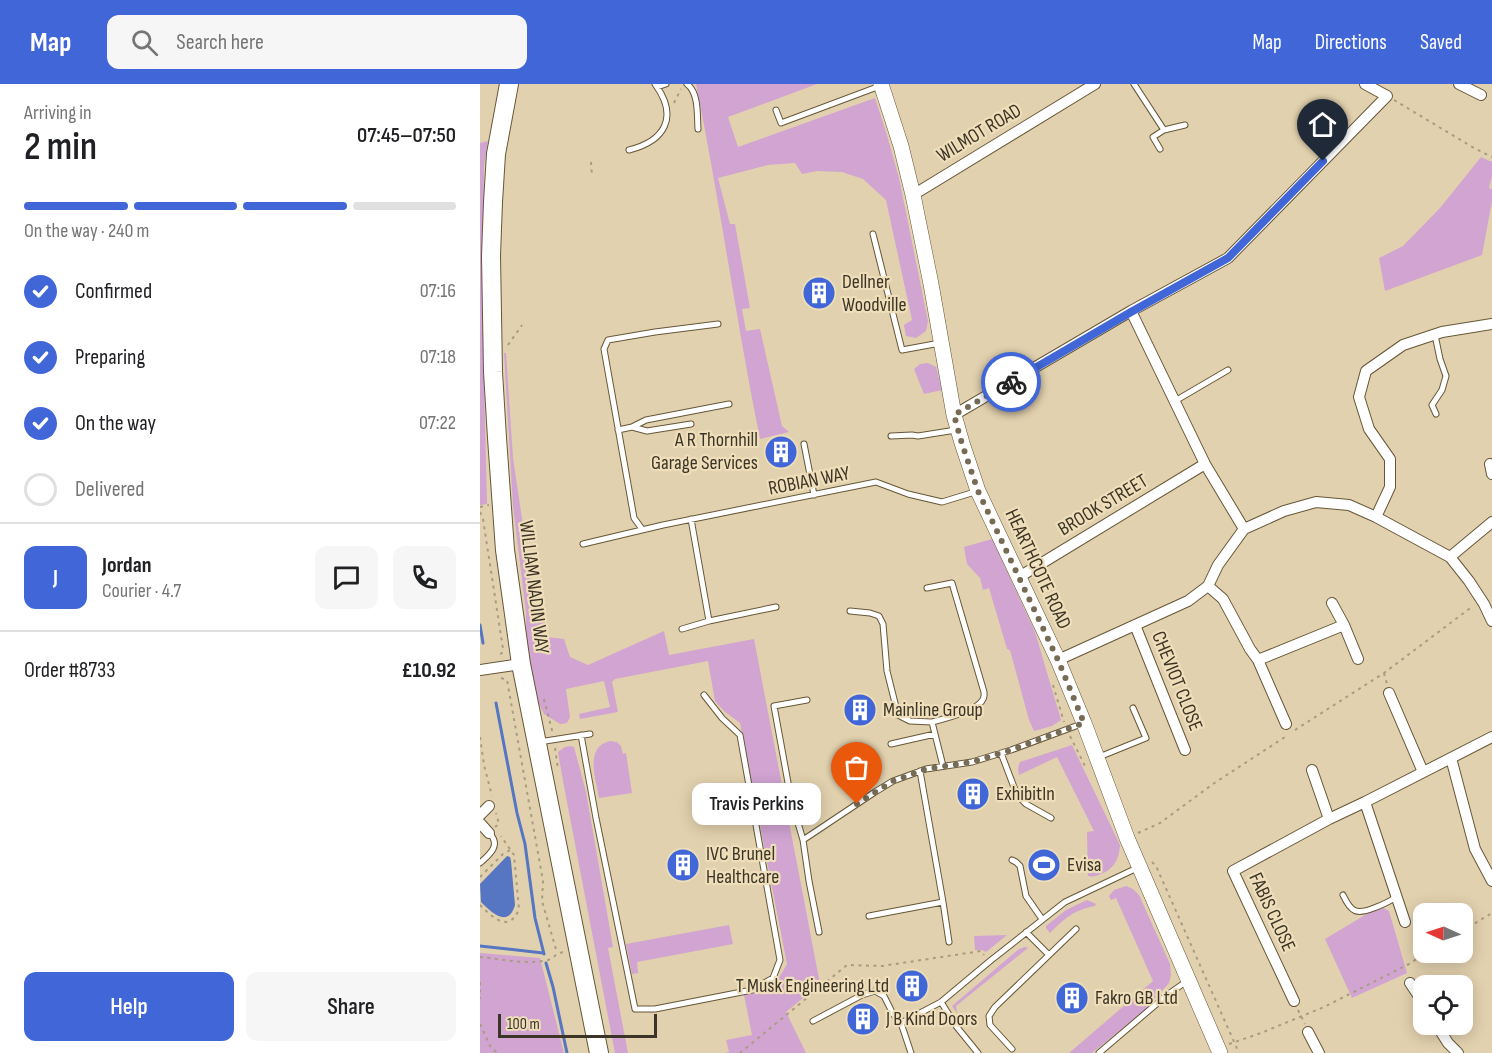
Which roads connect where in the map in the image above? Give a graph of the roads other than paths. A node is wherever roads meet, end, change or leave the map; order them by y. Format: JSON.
{"nodes":[{"id":1,"x":509,"y":84,"type":"edge"},
{"id":2,"x":666,"y":84,"type":"edge"},
{"id":3,"x":685,"y":84,"type":"edge"},
{"id":4,"x":1095,"y":84,"type":"edge"},
{"id":5,"x":1134,"y":84,"type":"edge"},
{"id":6,"x":1365,"y":84,"type":"edge"},
{"id":7,"x":1459,"y":84,"type":"edge"},
{"id":8,"x":656,"y":85,"type":"edge"},
{"id":9,"x":882,"y":85,"type":"edge"},
{"id":10,"x":1481,"y":94,"type":"dead end"},
{"id":11,"x":776,"y":110,"type":"dead end"},
{"id":12,"x":1185,"y":125,"type":"dead end"},
{"id":13,"x":698,"y":129,"type":"dead end"},
{"id":14,"x":1164,"y":130,"type":"junction"},
{"id":15,"x":1160,"y":149,"type":"dead end"},
{"id":16,"x":629,"y":150,"type":"dead end"},
{"id":17,"x":913,"y":195,"type":"junction"},
{"id":18,"x":873,"y":234,"type":"dead end"},
{"id":19,"x":1131,"y":312,"type":"junction"},
{"id":20,"x":718,"y":324,"type":"dead end"},
{"id":21,"x":1492,"y":324,"type":"edge"},
{"id":22,"x":1434,"y":334,"type":"junction"},
{"id":23,"x":941,"y":342,"type":"junction"},
{"id":24,"x":1228,"y":370,"type":"dead end"},
{"id":25,"x":1175,"y":401,"type":"junction"},
{"id":26,"x":729,"y":404,"type":"dead end"},
{"id":27,"x":1436,"y":414,"type":"dead end"},
{"id":28,"x":956,"y":422,"type":"junction"},
{"id":29,"x":691,"y":424,"type":"dead end"},
{"id":30,"x":632,"y":427,"type":"junction"},
{"id":31,"x":618,"y":430,"type":"junction"},
{"id":32,"x":891,"y":436,"type":"dead end"},
{"id":33,"x":804,"y":444,"type":"dead end"},
{"id":34,"x":1205,"y":464,"type":"junction"},
{"id":35,"x":978,"y":491,"type":"junction"},
{"id":36,"x":814,"y":495,"type":"junction"},
{"id":37,"x":1376,"y":517,"type":"junction"},
{"id":38,"x":691,"y":519,"type":"junction"},
{"id":39,"x":1492,"y":522,"type":"edge"},
{"id":40,"x":1244,"y":529,"type":"junction"},
{"id":41,"x":642,"y":530,"type":"junction"},
{"id":42,"x":583,"y":544,"type":"dead end"},
{"id":43,"x":1450,"y":557,"type":"junction"},
{"id":44,"x":1019,"y":577,"type":"junction"},
{"id":45,"x":1208,"y":586,"type":"junction"},
{"id":46,"x":927,"y":588,"type":"dead end"},
{"id":47,"x":1332,"y":603,"type":"dead end"},
{"id":48,"x":776,"y":607,"type":"dead end"},
{"id":49,"x":850,"y":611,"type":"dead end"},
{"id":50,"x":710,"y":621,"type":"junction"},
{"id":51,"x":1492,"y":621,"type":"edge"},
{"id":52,"x":1136,"y":625,"type":"junction"},
{"id":53,"x":1344,"y":625,"type":"junction"},
{"id":54,"x":682,"y":629,"type":"dead end"},
{"id":55,"x":1358,"y":659,"type":"dead end"},
{"id":56,"x":1058,"y":660,"type":"junction"},
{"id":57,"x":1258,"y":660,"type":"junction"},
{"id":58,"x":521,"y":664,"type":"junction"},
{"id":59,"x":480,"y":670,"type":"edge"},
{"id":60,"x":1389,"y":693,"type":"dead end"},
{"id":61,"x":704,"y":694,"type":"dead end"},
{"id":62,"x":807,"y":700,"type":"dead end"},
{"id":63,"x":1133,"y":708,"type":"dead end"},
{"id":64,"x":932,"y":722,"type":"junction"},
{"id":65,"x":1084,"y":723,"type":"junction"},
{"id":66,"x":1286,"y":724,"type":"dead end"},
{"id":67,"x":590,"y":734,"type":"dead end"},
{"id":68,"x":935,"y":734,"type":"junction"},
{"id":69,"x":581,"y":735,"type":"junction"},
{"id":70,"x":1492,"y":737,"type":"edge"},
{"id":71,"x":546,"y":741,"type":"junction"},
{"id":72,"x":891,"y":744,"type":"dead end"},
{"id":73,"x":1185,"y":750,"type":"dead end"},
{"id":74,"x":1001,"y":753,"type":"junction"},
{"id":75,"x":1097,"y":758,"type":"junction"},
{"id":76,"x":1451,"y":758,"type":"junction"},
{"id":77,"x":943,"y":766,"type":"junction"},
{"id":78,"x":1312,"y":770,"type":"dead end"},
{"id":79,"x":920,"y":771,"type":"junction"},
{"id":80,"x":1423,"y":772,"type":"junction"},
{"id":81,"x":1365,"y":802,"type":"junction"},
{"id":82,"x":489,"y":806,"type":"dead end"},
{"id":83,"x":480,"y":815,"type":"edge"},
{"id":84,"x":1051,"y":818,"type":"dead end"},
{"id":85,"x":1329,"y":819,"type":"junction"},
{"id":86,"x":480,"y":823,"type":"edge"},
{"id":87,"x":489,"y":833,"type":"joint"},
{"id":88,"x":803,"y":840,"type":"junction"},
{"id":89,"x":1011,"y":860,"type":"dead end"},
{"id":90,"x":480,"y":863,"type":"edge"},
{"id":91,"x":1144,"y":863,"type":"junction"},
{"id":92,"x":1492,"y":881,"type":"edge"},
{"id":93,"x":1343,"y":895,"type":"dead end"},
{"id":94,"x":1396,"y":897,"type":"junction"},
{"id":95,"x":943,"y":902,"type":"junction"},
{"id":96,"x":869,"y":916,"type":"dead end"},
{"id":97,"x":1042,"y":919,"type":"junction"},
{"id":98,"x":1405,"y":922,"type":"dead end"},
{"id":99,"x":1076,"y":929,"type":"dead end"},
{"id":100,"x":819,"y":932,"type":"dead end"},
{"id":101,"x":1026,"y":932,"type":"junction"},
{"id":102,"x":950,"y":942,"type":"dead end"},
{"id":103,"x":1049,"y":955,"type":"junction"},
{"id":104,"x":1188,"y":980,"type":"junction"},
{"id":105,"x":1410,"y":983,"type":"dead end"},
{"id":106,"x":1413,"y":988,"type":"edge"},
{"id":107,"x":941,"y":1002,"type":"junction"},
{"id":108,"x":1294,"y":1002,"type":"road end"},
{"id":109,"x":813,"y":1021,"type":"dead end"},
{"id":110,"x":901,"y":1023,"type":"junction"},
{"id":111,"x":1308,"y":1032,"type":"road end"},
{"id":112,"x":1443,"y":1035,"type":"edge"},
{"id":113,"x":1012,"y":1049,"type":"dead end"},
{"id":114,"x":1219,"y":1051,"type":"edge"},
{"id":115,"x":599,"y":1053,"type":"edge"},
{"id":116,"x":911,"y":1053,"type":"edge"},
{"id":117,"x":978,"y":1053,"type":"edge"},
{"id":118,"x":1099,"y":1053,"type":"edge"},
{"id":119,"x":1318,"y":1053,"type":"edge"},
{"id":120,"x":1458,"y":1053,"type":"edge"}],
"edges":[{"from":1,"to":58,"type":"main road","name":"WILLIAM NADIN WAY"},
{"from":2,"to":8,"type":"lane"},
{"from":3,"to":13,"type":"lane"},
{"from":4,"to":17,"type":"street","name":"WILMOT ROAD"},
{"from":5,"to":14,"type":"lane"},
{"from":6,"to":19,"type":"street"},
{"from":7,"to":10,"type":"street"},
{"from":8,"to":16,"type":"lane"},
{"from":9,"to":11,"type":"lane"},
{"from":9,"to":17,"type":"street","name":"HEARTHCOTE ROAD"},
{"from":12,"to":14,"type":"lane"},
{"from":14,"to":15,"type":"lane"},
{"from":17,"to":23,"type":"street","name":"HEARTHCOTE ROAD"},
{"from":18,"to":23,"type":"lane"},
{"from":19,"to":25,"type":"street"},
{"from":19,"to":28,"type":"street"},
{"from":20,"to":31,"type":"lane"},
{"from":21,"to":22,"type":"street"},
{"from":22,"to":27,"type":"lane"},
{"from":22,"to":37,"type":"street"},
{"from":23,"to":28,"type":"street","name":"HEARTHCOTE ROAD"},
{"from":24,"to":25,"type":"lane"},
{"from":25,"to":34,"type":"street"},
{"from":26,"to":30,"type":"lane"},
{"from":28,"to":32,"type":"lane"},
{"from":28,"to":35,"type":"street","name":"HEARTHCOTE ROAD"},
{"from":29,"to":30,"type":"lane"},
{"from":30,"to":31,"type":"lane"},
{"from":31,"to":41,"type":"lane"},
{"from":33,"to":36,"type":"lane"},
{"from":34,"to":40,"type":"street"},
{"from":34,"to":44,"type":"street","name":"BROOK STREET"},
{"from":35,"to":36,"type":"lane","name":"ROBIAN WAY"},
{"from":35,"to":44,"type":"street","name":"HEARTHCOTE ROAD"},
{"from":36,"to":38,"type":"lane","name":"ROBIAN WAY"},
{"from":37,"to":40,"type":"street"},
{"from":37,"to":43,"type":"street"},
{"from":38,"to":41,"type":"lane","name":"ROBIAN WAY"},
{"from":38,"to":50,"type":"lane"},
{"from":39,"to":43,"type":"street"},
{"from":40,"to":45,"type":"street"},
{"from":41,"to":42,"type":"lane","name":"ROBIAN WAY"},
{"from":43,"to":51,"type":"street"},
{"from":44,"to":56,"type":"street","name":"HEARTHCOTE ROAD"},
{"from":45,"to":52,"type":"street"},
{"from":45,"to":57,"type":"street"},
{"from":46,"to":64,"type":"lane"},
{"from":47,"to":53,"type":"street"},
{"from":48,"to":50,"type":"lane"},
{"from":49,"to":64,"type":"lane"},
{"from":50,"to":54,"type":"lane"},
{"from":52,"to":56,"type":"street"},
{"from":52,"to":73,"type":"street","name":"CHEVIOT CLOSE"},
{"from":53,"to":55,"type":"street"},
{"from":53,"to":57,"type":"street"},
{"from":56,"to":65,"type":"street","name":"HEARTHCOTE ROAD"},
{"from":57,"to":66,"type":"street"},
{"from":58,"to":59,"type":"street"},
{"from":58,"to":71,"type":"main road","name":"WILLIAM NADIN WAY"},
{"from":60,"to":80,"type":"street"},
{"from":61,"to":69,"type":"lane"},
{"from":62,"to":88,"type":"lane"},
{"from":63,"to":75,"type":"lane"},
{"from":64,"to":68,"type":"lane"},
{"from":65,"to":74,"type":"lane"},
{"from":65,"to":75,"type":"street","name":"HEARTHCOTE ROAD"},
{"from":67,"to":69,"type":"lane"},
{"from":68,"to":72,"type":"lane"},
{"from":68,"to":77,"type":"lane"},
{"from":69,"to":71,"type":"lane"},
{"from":70,"to":76,"type":"street","name":"FABIS CLOSE"},
{"from":71,"to":115,"type":"main road","name":"WILLIAM NADIN WAY"},
{"from":74,"to":77,"type":"lane"},
{"from":74,"to":84,"type":"lane"},
{"from":75,"to":91,"type":"street","name":"HEARTHCOTE ROAD"},
{"from":76,"to":80,"type":"street","name":"FABIS CLOSE"},
{"from":76,"to":92,"type":"street"},
{"from":77,"to":79,"type":"lane"},
{"from":78,"to":85,"type":"street"},
{"from":79,"to":88,"type":"lane"},
{"from":79,"to":95,"type":"lane"},
{"from":80,"to":81,"type":"street","name":"FABIS CLOSE"},
{"from":81,"to":85,"type":"street","name":"FABIS CLOSE"},
{"from":81,"to":94,"type":"street"},
{"from":82,"to":83,"type":"street"},
{"from":85,"to":108,"type":"street","name":"FABIS CLOSE"},
{"from":86,"to":87,"type":"street"},
{"from":87,"to":90,"type":"lane"},
{"from":88,"to":100,"type":"lane"},
{"from":89,"to":97,"type":"lane"},
{"from":91,"to":97,"type":"lane"},
{"from":91,"to":104,"type":"street","name":"HEARTHCOTE ROAD"},
{"from":93,"to":94,"type":"lane"},
{"from":94,"to":98,"type":"street"},
{"from":95,"to":96,"type":"lane"},
{"from":95,"to":102,"type":"lane"},
{"from":97,"to":101,"type":"lane"},
{"from":99,"to":103,"type":"lane"},
{"from":101,"to":103,"type":"lane"},
{"from":101,"to":107,"type":"lane"},
{"from":103,"to":113,"type":"lane"},
{"from":104,"to":114,"type":"street","name":"HEARTHCOTE ROAD"},
{"from":104,"to":118,"type":"lane"},
{"from":105,"to":106,"type":"street"},
{"from":107,"to":110,"type":"lane"},
{"from":107,"to":117,"type":"lane"},
{"from":109,"to":110,"type":"lane"},
{"from":110,"to":116,"type":"lane"},
{"from":111,"to":119,"type":"street"},
{"from":112,"to":120,"type":"street"}]}
